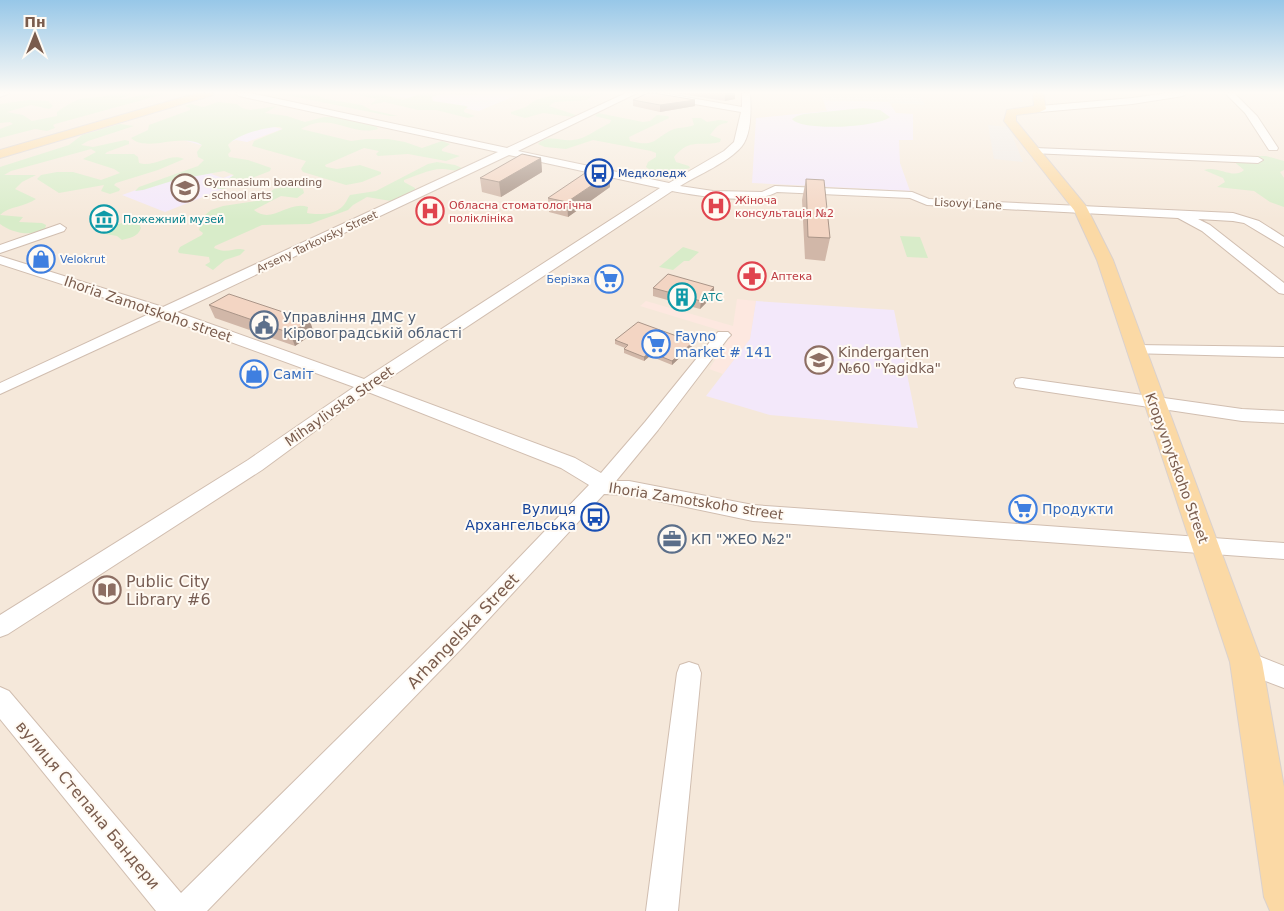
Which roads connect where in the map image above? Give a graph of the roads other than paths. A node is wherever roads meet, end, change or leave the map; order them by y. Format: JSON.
{"nodes":[{"id":1,"x":63,"y":136,"type":"edge"},
{"id":2,"x":437,"y":136,"type":"edge"},
{"id":3,"x":476,"y":136,"type":"edge"},
{"id":4,"x":542,"y":136,"type":"edge"},
{"id":5,"x":740,"y":136,"type":"edge"},
{"id":6,"x":1021,"y":136,"type":"edge"},
{"id":7,"x":1265,"y":136,"type":"edge"},
{"id":8,"x":522,"y":145,"type":"junction"},
{"id":9,"x":1273,"y":148,"type":"dead end"},
{"id":10,"x":509,"y":151,"type":"junction"},
{"id":11,"x":1035,"y":151,"type":"junction"},
{"id":12,"x":0,"y":154,"type":"edge"},
{"id":13,"x":1258,"y":160,"type":"dead end"},
{"id":14,"x":677,"y":183,"type":"junction"},
{"id":15,"x":1081,"y":209,"type":"junction"},
{"id":16,"x":1178,"y":213,"type":"junction"},
{"id":17,"x":60,"y":228,"type":"dead end"},
{"id":18,"x":1284,"y":243,"type":"edge"},
{"id":19,"x":0,"y":249,"type":"edge"},
{"id":20,"x":0,"y":260,"type":"edge"},
{"id":21,"x":1284,"y":290,"type":"edge"},
{"id":22,"x":164,"y":313,"type":"junction"},
{"id":23,"x":723,"y":335,"type":"dead end"},
{"id":24,"x":1135,"y":350,"type":"junction"},
{"id":25,"x":1284,"y":352,"type":"edge"},
{"id":26,"x":1022,"y":384,"type":"dead end"},
{"id":27,"x":367,"y":386,"type":"junction"},
{"id":28,"x":0,"y":389,"type":"edge"},
{"id":29,"x":1154,"y":403,"type":"junction"},
{"id":30,"x":1284,"y":417,"type":"edge"},
{"id":31,"x":600,"y":487,"type":"junction"},
{"id":32,"x":1205,"y":545,"type":"junction"},
{"id":33,"x":1284,"y":551,"type":"edge"},
{"id":34,"x":0,"y":627,"type":"edge"},
{"id":35,"x":1246,"y":662,"type":"junction"},
{"id":36,"x":689,"y":673,"type":"dead end"},
{"id":37,"x":1284,"y":677,"type":"edge"},
{"id":38,"x":0,"y":699,"type":"edge"},
{"id":39,"x":1284,"y":897,"type":"edge"},
{"id":40,"x":176,"y":911,"type":"edge"},
{"id":41,"x":185,"y":911,"type":"edge"},
{"id":42,"x":662,"y":911,"type":"edge"}],
"edges":[{"from":1,"to":12,"type":"main road"},
{"from":2,"to":10,"type":"street"},
{"from":3,"to":8,"type":"street"},
{"from":4,"to":8,"type":"street","name":"Arseny Tarkovsky Street"},
{"from":5,"to":14,"type":"street","name":"Mihaylivska Street"},
{"from":6,"to":11,"type":"main road","name":"Kropyvnytskoho Street"},
{"from":7,"to":9,"type":"street"},
{"from":8,"to":10,"type":"street","name":"Arseny Tarkovsky Street"},
{"from":8,"to":14,"type":"street"},
{"from":10,"to":14,"type":"street"},
{"from":10,"to":22,"type":"street","name":"Arseny Tarkovsky Street"},
{"from":11,"to":13,"type":"street"},
{"from":11,"to":15,"type":"main road","name":"Kropyvnytskoho Street"},
{"from":14,"to":15,"type":"street","name":"Lisovyi Lane"},
{"from":14,"to":27,"type":"street","name":"Mihaylivska Street"},
{"from":15,"to":16,"type":"street","name":"Lisovyi Lane"},
{"from":15,"to":24,"type":"main road","name":"Kropyvnytskoho Street"},
{"from":16,"to":18,"type":"street","name":"Lisovyi Lane"},
{"from":16,"to":21,"type":"street","name":"Lisovyi Lane"},
{"from":17,"to":19,"type":"street"},
{"from":20,"to":22,"type":"street","name":"Ihoria Zamotskoho street"},
{"from":22,"to":27,"type":"street","name":"Ihoria Zamotskoho street"},
{"from":22,"to":28,"type":"street","name":"Arseny Tarkovsky Street"},
{"from":23,"to":31,"type":"street","name":"Arhangelska Street"},
{"from":24,"to":25,"type":"street"},
{"from":24,"to":29,"type":"main road","name":"Kropyvnytskoho Street"},
{"from":26,"to":29,"type":"street"},
{"from":27,"to":31,"type":"street","name":"Ihoria Zamotskoho street"},
{"from":27,"to":34,"type":"street","name":"Mihaylivska Street"},
{"from":29,"to":30,"type":"street"},
{"from":29,"to":32,"type":"main road","name":"Kropyvnytskoho Street"},
{"from":31,"to":32,"type":"street","name":"Ihoria Zamotskoho street"},
{"from":31,"to":41,"type":"street","name":"Arhangelska Street"},
{"from":32,"to":33,"type":"street","name":"Ihoria Zamotskoho street"},
{"from":32,"to":35,"type":"main road","name":"Kropyvnytskoho Street"},
{"from":35,"to":37,"type":"street"},
{"from":35,"to":39,"type":"main road","name":"Kropyvnytskoho Street"},
{"from":36,"to":42,"type":"street"},
{"from":38,"to":40,"type":"street","name":"вулиця Степана Бандери"}]}
